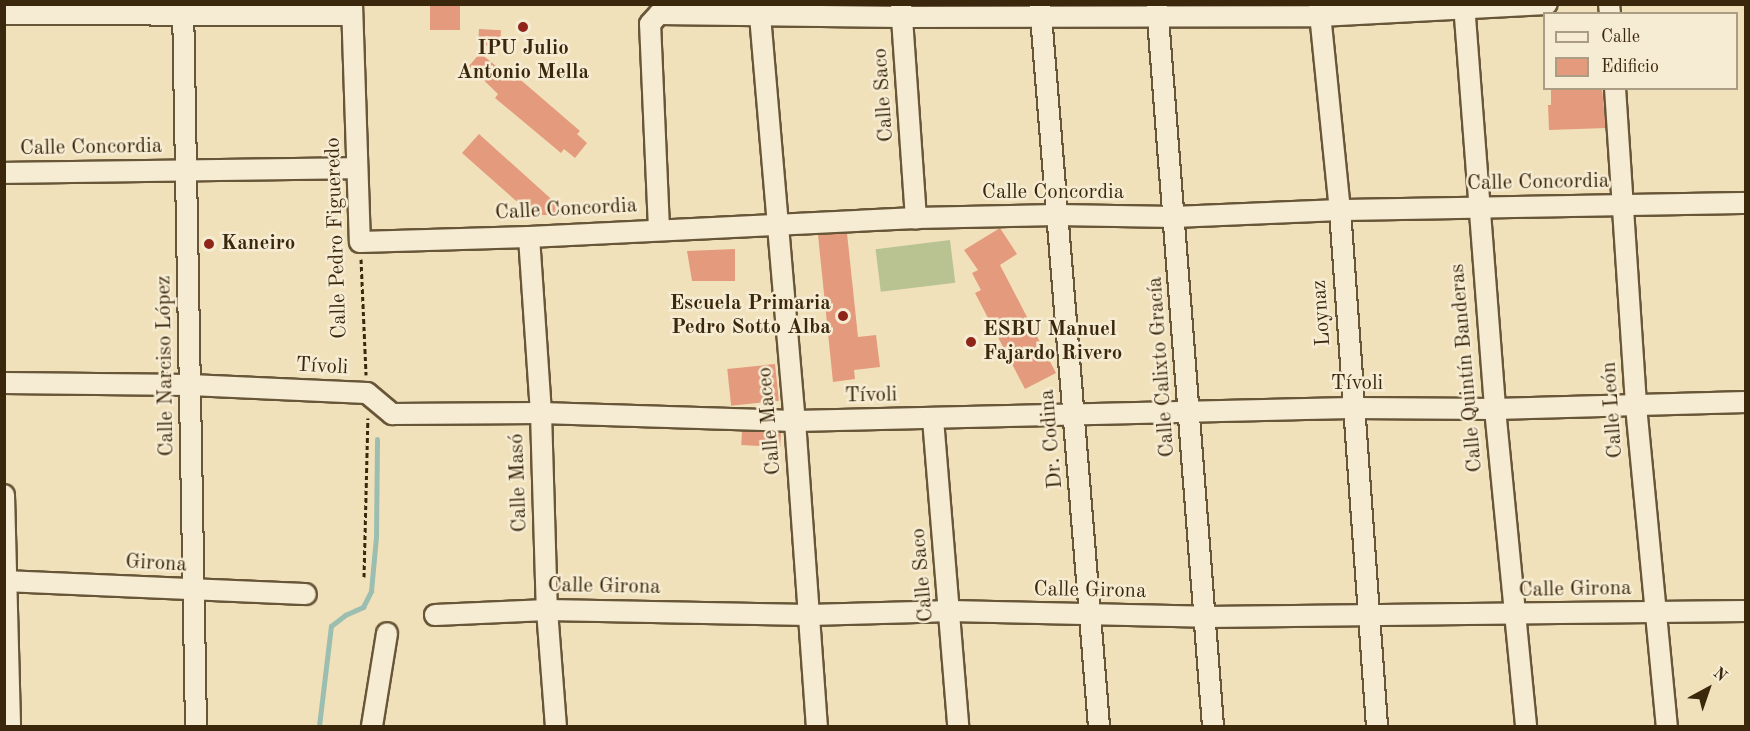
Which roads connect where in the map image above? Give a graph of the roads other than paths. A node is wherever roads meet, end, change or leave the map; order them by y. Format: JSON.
{"nodes":[{"id":1,"x":1547,"y":4,"type":"edge"},
{"id":2,"x":1464,"y":6,"type":"edge"},
{"id":3,"x":184,"y":9,"type":"edge"},
{"id":4,"x":352,"y":10,"type":"edge"},
{"id":5,"x":759,"y":10,"type":"edge"},
{"id":6,"x":1041,"y":10,"type":"edge"},
{"id":7,"x":1319,"y":10,"type":"edge"},
{"id":8,"x":902,"y":11,"type":"edge"},
{"id":9,"x":1158,"y":11,"type":"edge"},
{"id":10,"x":4,"y":14,"type":"edge"},
{"id":11,"x":1615,"y":90,"type":"edge"},
{"id":12,"x":357,"y":168,"type":"junction"},
{"id":13,"x":187,"y":171,"type":"junction"},
{"id":14,"x":4,"y":173,"type":"edge"},
{"id":15,"x":1746,"y":203,"type":"edge"},
{"id":16,"x":1624,"y":206,"type":"junction"},
{"id":17,"x":1478,"y":208,"type":"junction"},
{"id":18,"x":1340,"y":210,"type":"junction"},
{"id":19,"x":1058,"y":215,"type":"junction"},
{"id":20,"x":1174,"y":217,"type":"junction"},
{"id":21,"x":916,"y":219,"type":"junction"},
{"id":22,"x":778,"y":223,"type":"junction"},
{"id":23,"x":659,"y":229,"type":"junction"},
{"id":24,"x":529,"y":237,"type":"junction"},
{"id":25,"x":360,"y":242,"type":"joint"},
{"id":26,"x":4,"y":383,"type":"edge"},
{"id":27,"x":190,"y":385,"type":"junction"},
{"id":28,"x":1746,"y":402,"type":"edge"},
{"id":29,"x":1636,"y":406,"type":"junction"},
{"id":30,"x":1352,"y":408,"type":"junction"},
{"id":31,"x":1494,"y":409,"type":"junction"},
{"id":32,"x":1189,"y":411,"type":"junction"},
{"id":33,"x":540,"y":413,"type":"junction"},
{"id":34,"x":1074,"y":415,"type":"junction"},
{"id":35,"x":933,"y":419,"type":"junction"},
{"id":36,"x":795,"y":421,"type":"junction"},
{"id":37,"x":4,"y":495,"type":"edge"},
{"id":38,"x":6,"y":581,"type":"edge"},
{"id":39,"x":195,"y":590,"type":"junction"},
{"id":40,"x":306,"y":594,"type":"dead end"},
{"id":41,"x":547,"y":610,"type":"junction"},
{"id":42,"x":950,"y":611,"type":"junction"},
{"id":43,"x":1746,"y":611,"type":"edge"},
{"id":44,"x":1655,"y":612,"type":"junction"},
{"id":45,"x":435,"y":615,"type":"dead end"},
{"id":46,"x":809,"y":615,"type":"junction"},
{"id":47,"x":1091,"y":615,"type":"junction"},
{"id":48,"x":1514,"y":615,"type":"junction"},
{"id":49,"x":1368,"y":616,"type":"junction"},
{"id":50,"x":1206,"y":617,"type":"junction"},
{"id":51,"x":387,"y":633,"type":"dead end"},
{"id":52,"x":10,"y":726,"type":"edge"},
{"id":53,"x":196,"y":726,"type":"edge"},
{"id":54,"x":372,"y":726,"type":"edge"},
{"id":55,"x":556,"y":726,"type":"edge"},
{"id":56,"x":817,"y":726,"type":"edge"},
{"id":57,"x":958,"y":726,"type":"edge"},
{"id":58,"x":1099,"y":726,"type":"edge"},
{"id":59,"x":1213,"y":726,"type":"edge"},
{"id":60,"x":1377,"y":726,"type":"edge"},
{"id":61,"x":1526,"y":726,"type":"edge"},
{"id":62,"x":1667,"y":726,"type":"edge"}],
"edges":[{"from":1,"to":2,"type":"street"},
{"from":2,"to":7,"type":"street"},
{"from":2,"to":17,"type":"street","name":"Calle Quintín Banderas"},
{"from":3,"to":4,"type":"street"},
{"from":3,"to":10,"type":"street"},
{"from":3,"to":13,"type":"street","name":"Calle Narciso López"},
{"from":4,"to":12,"type":"street","name":"Calle Pedro Figueredo"},
{"from":5,"to":8,"type":"street"},
{"from":5,"to":22,"type":"street","name":"Calle Maceo"},
{"from":5,"to":23,"type":"street"},
{"from":6,"to":8,"type":"street"},
{"from":6,"to":9,"type":"street"},
{"from":6,"to":19,"type":"street","name":"Dr. Codina"},
{"from":7,"to":9,"type":"street"},
{"from":7,"to":18,"type":"street","name":"Loynaz"},
{"from":8,"to":21,"type":"street","name":"Calle Saco"},
{"from":9,"to":20,"type":"street","name":"Calle Calixto Gracía"},
{"from":11,"to":16,"type":"street","name":"Calle León"},
{"from":12,"to":13,"type":"street","name":"Calle Concordia"},
{"from":12,"to":25,"type":"street","name":"Calle Pedro Figueredo"},
{"from":13,"to":14,"type":"street","name":"Calle Concordia"},
{"from":13,"to":27,"type":"street","name":"Calle Narciso López"},
{"from":15,"to":16,"type":"street","name":"Calle Concordia"},
{"from":16,"to":17,"type":"street","name":"Calle Concordia"},
{"from":16,"to":29,"type":"street","name":"Calle León"},
{"from":17,"to":18,"type":"street","name":"Calle Concordia"},
{"from":17,"to":31,"type":"street","name":"Calle Quintín Banderas"},
{"from":18,"to":20,"type":"street","name":"Calle Concordia"},
{"from":18,"to":30,"type":"street","name":"Loynaz"},
{"from":19,"to":20,"type":"street","name":"Calle Concordia"},
{"from":19,"to":21,"type":"street","name":"Calle Concordia"},
{"from":19,"to":34,"type":"street","name":"Dr. Codina"},
{"from":20,"to":32,"type":"street","name":"Calle Calixto Gracía"},
{"from":21,"to":22,"type":"street","name":"Calle Concordia"},
{"from":22,"to":23,"type":"street","name":"Calle Concordia"},
{"from":22,"to":36,"type":"street","name":"Calle Maceo"},
{"from":23,"to":24,"type":"street","name":"Calle Concordia"},
{"from":24,"to":25,"type":"street","name":"Calle Concordia"},
{"from":24,"to":33,"type":"street","name":"Calle Masó"},
{"from":26,"to":27,"type":"street","name":"Tívoli"},
{"from":27,"to":33,"type":"street","name":"Tívoli"},
{"from":27,"to":39,"type":"street","name":"Calle Narciso López"},
{"from":28,"to":29,"type":"street","name":"Tívoli"},
{"from":29,"to":31,"type":"street","name":"Tívoli"},
{"from":29,"to":44,"type":"street","name":"Calle León"},
{"from":30,"to":31,"type":"street","name":"Tívoli"},
{"from":30,"to":32,"type":"street","name":"Tívoli"},
{"from":30,"to":49,"type":"street","name":"Loynaz"},
{"from":31,"to":48,"type":"street","name":"Calle Quintín Banderas"},
{"from":32,"to":34,"type":"street","name":"Tívoli"},
{"from":32,"to":50,"type":"street","name":"Calle Calixto Gracía"},
{"from":33,"to":36,"type":"street","name":"Tívoli"},
{"from":33,"to":41,"type":"street","name":"Calle Masó"},
{"from":34,"to":35,"type":"street","name":"Tívoli"},
{"from":34,"to":47,"type":"street","name":"Dr. Codina"},
{"from":35,"to":36,"type":"street","name":"Tívoli"},
{"from":35,"to":42,"type":"street","name":"Calle Saco"},
{"from":36,"to":46,"type":"street","name":"Calle Maceo"},
{"from":37,"to":38,"type":"street"},
{"from":38,"to":39,"type":"street","name":"Girona"},
{"from":38,"to":52,"type":"street"},
{"from":39,"to":40,"type":"street","name":"Girona"},
{"from":39,"to":53,"type":"street","name":"Calle Narciso López"},
{"from":41,"to":45,"type":"street","name":"Calle Girona"},
{"from":41,"to":46,"type":"street","name":"Calle Girona"},
{"from":41,"to":55,"type":"street","name":"Calle Masó"},
{"from":42,"to":46,"type":"street","name":"Calle Girona"},
{"from":42,"to":47,"type":"street","name":"Calle Girona"},
{"from":42,"to":57,"type":"street","name":"Calle Saco"},
{"from":43,"to":44,"type":"street","name":"Calle Girona"},
{"from":44,"to":48,"type":"street","name":"Calle Girona"},
{"from":44,"to":62,"type":"street","name":"Calle León"},
{"from":46,"to":56,"type":"street","name":"Calle Maceo"},
{"from":47,"to":50,"type":"street","name":"Calle Girona"},
{"from":47,"to":58,"type":"street","name":"Dr. Codina"},
{"from":48,"to":49,"type":"street","name":"Calle Girona"},
{"from":48,"to":61,"type":"street","name":"Calle Quintín Banderas"},
{"from":49,"to":50,"type":"street","name":"Calle Girona"},
{"from":49,"to":60,"type":"street","name":"Loynaz"},
{"from":50,"to":59,"type":"street","name":"Calle Calixto Gracía"},
{"from":51,"to":54,"type":"street"}]}
